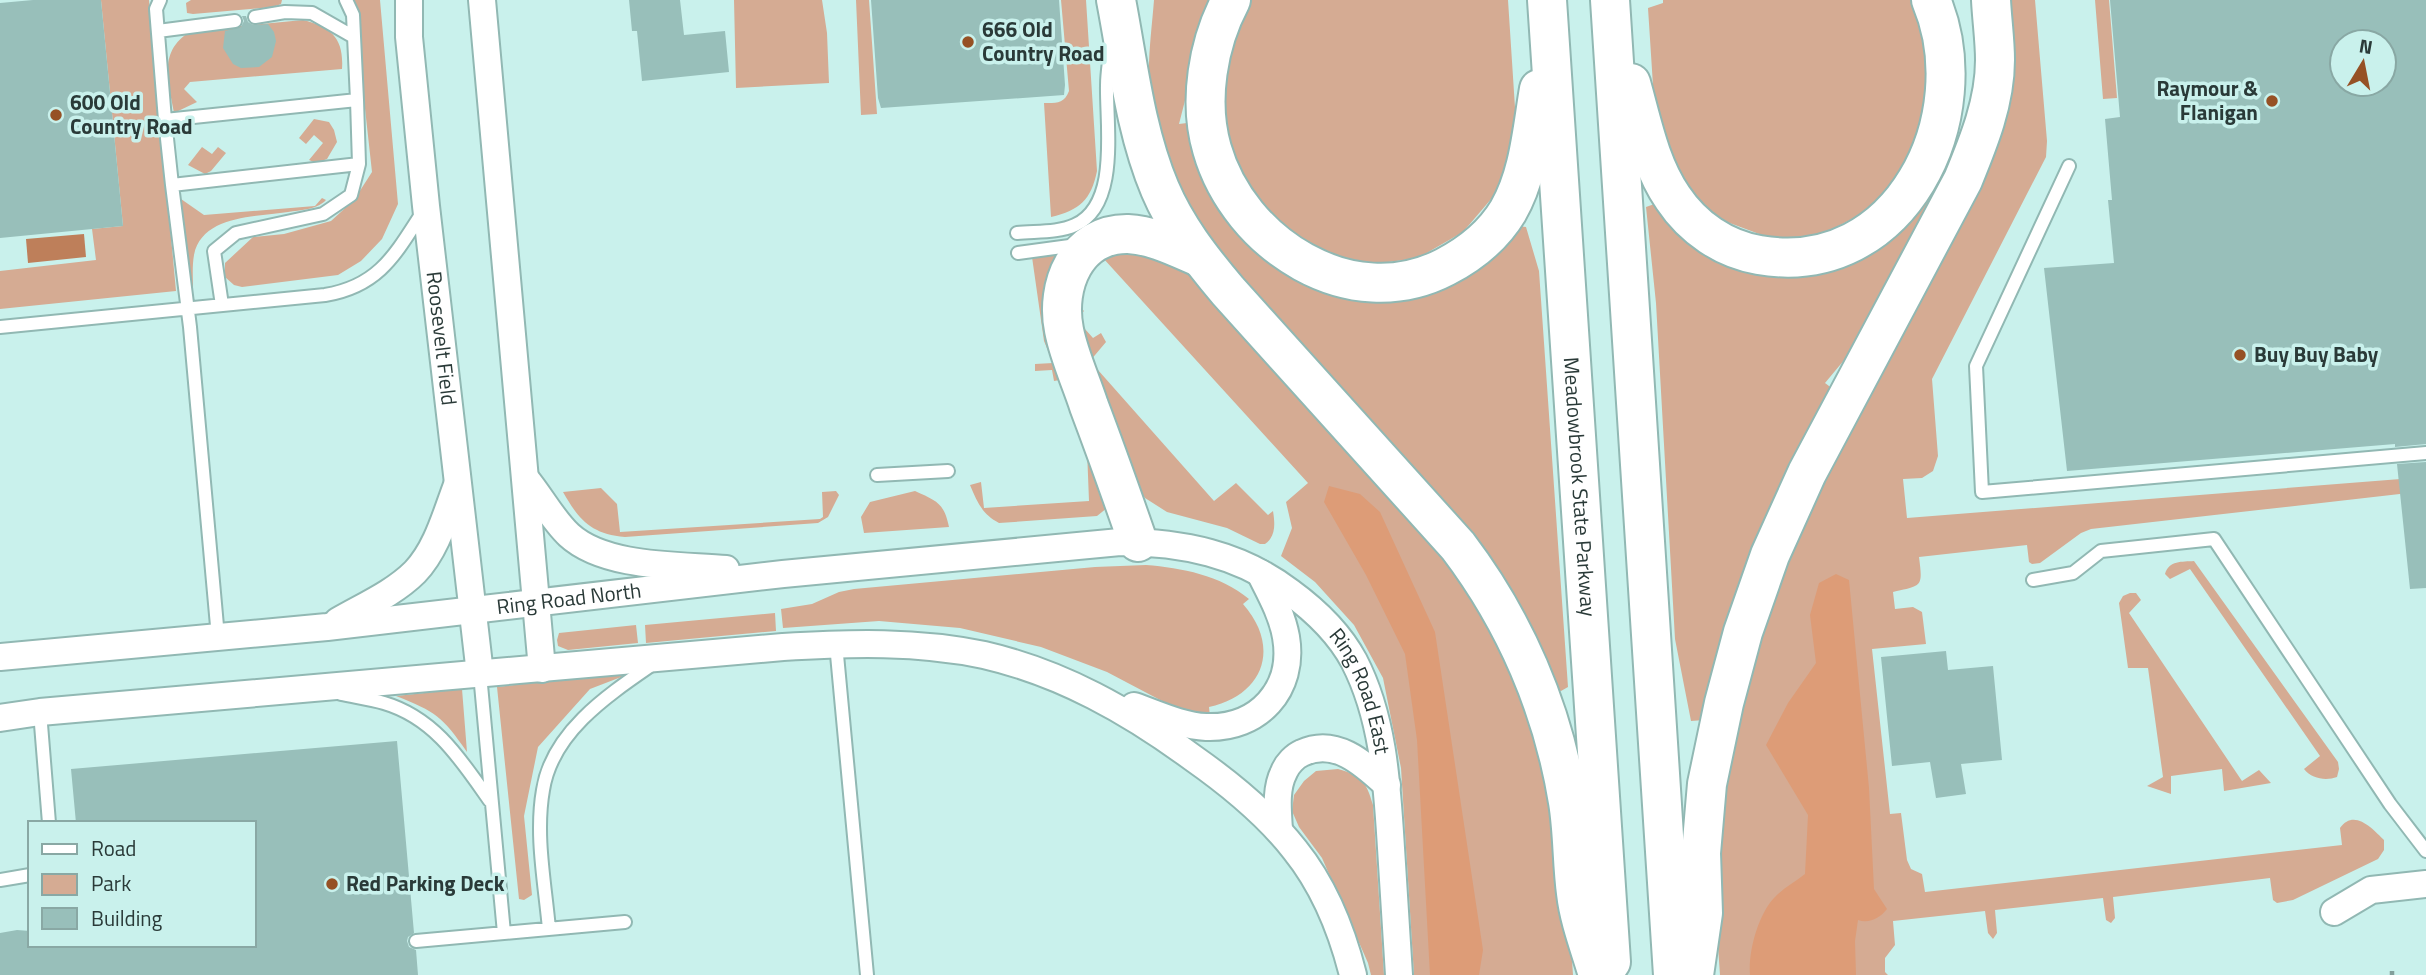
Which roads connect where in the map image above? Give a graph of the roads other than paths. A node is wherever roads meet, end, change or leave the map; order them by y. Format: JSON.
{"nodes":[{"id":1,"x":160,"y":0,"type":"edge"},
{"id":2,"x":345,"y":0,"type":"edge"},
{"id":3,"x":409,"y":0,"type":"edge"},
{"id":4,"x":482,"y":0,"type":"edge"},
{"id":5,"x":1115,"y":0,"type":"edge"},
{"id":6,"x":1231,"y":0,"type":"edge"},
{"id":7,"x":1931,"y":0,"type":"edge"},
{"id":8,"x":1991,"y":0,"type":"edge"},
{"id":9,"x":1610,"y":6,"type":"edge"},
{"id":10,"x":1548,"y":16,"type":"edge"},
{"id":11,"x":255,"y":17,"type":"dead end"},
{"id":12,"x":235,"y":21,"type":"dead end"},
{"id":13,"x":158,"y":31,"type":"junction"},
{"id":14,"x":354,"y":37,"type":"junction"},
{"id":15,"x":357,"y":100,"type":"junction"},
{"id":16,"x":165,"y":120,"type":"junction"},
{"id":17,"x":359,"y":164,"type":"junction"},
{"id":18,"x":2069,"y":166,"type":"dead end"},
{"id":19,"x":172,"y":185,"type":"junction"},
{"id":20,"x":426,"y":206,"type":"junction"},
{"id":21,"x":1017,"y":233,"type":"dead end"},
{"id":22,"x":1093,"y":243,"type":"junction"},
{"id":23,"x":1018,"y":253,"type":"dead end"},
{"id":24,"x":1199,"y":257,"type":"junction"},
{"id":25,"x":222,"y":305,"type":"junction"},
{"id":26,"x":186,"y":309,"type":"junction"},
{"id":27,"x":0,"y":327,"type":"edge"},
{"id":28,"x":2426,"y":453,"type":"edge"},
{"id":29,"x":948,"y":471,"type":"dead end"},
{"id":30,"x":877,"y":475,"type":"dead end"},
{"id":31,"x":526,"y":479,"type":"junction"},
{"id":32,"x":458,"y":483,"type":"junction"},
{"id":33,"x":1138,"y":542,"type":"junction"},
{"id":34,"x":1260,"y":573,"type":"junction"},
{"id":35,"x":783,"y":574,"type":"junction"},
{"id":36,"x":2034,"y":580,"type":"dead end"},
{"id":37,"x":536,"y":602,"type":"junction"},
{"id":38,"x":474,"y":610,"type":"junction"},
{"id":39,"x":327,"y":627,"type":"junction"},
{"id":40,"x":218,"y":637,"type":"junction"},
{"id":41,"x":836,"y":644,"type":"junction"},
{"id":42,"x":0,"y":657,"type":"edge"},
{"id":43,"x":662,"y":658,"type":"junction"},
{"id":44,"x":542,"y":668,"type":"junction"},
{"id":45,"x":480,"y":674,"type":"junction"},
{"id":46,"x":310,"y":689,"type":"junction"},
{"id":47,"x":1089,"y":692,"type":"junction"},
{"id":48,"x":40,"y":712,"type":"junction"},
{"id":49,"x":0,"y":718,"type":"edge"},
{"id":50,"x":1387,"y":785,"type":"junction"},
{"id":51,"x":492,"y":803,"type":"junction"},
{"id":52,"x":49,"y":821,"type":"edge"},
{"id":53,"x":1279,"y":830,"type":"junction"},
{"id":54,"x":2426,"y":851,"type":"edge"},
{"id":55,"x":28,"y":875,"type":"edge"},
{"id":56,"x":0,"y":880,"type":"edge"},
{"id":57,"x":2426,"y":884,"type":"edge"},
{"id":58,"x":2334,"y":912,"type":"dead end"},
{"id":59,"x":625,"y":922,"type":"dead end"},
{"id":60,"x":549,"y":929,"type":"junction"},
{"id":61,"x":504,"y":933,"type":"junction"},
{"id":62,"x":416,"y":941,"type":"dead end"},
{"id":63,"x":867,"y":975,"type":"edge"},
{"id":64,"x":1353,"y":975,"type":"edge"},
{"id":65,"x":1399,"y":975,"type":"edge"},
{"id":66,"x":1598,"y":975,"type":"edge"},
{"id":67,"x":1612,"y":975,"type":"edge"},
{"id":68,"x":1673,"y":975,"type":"edge"},
{"id":69,"x":1694,"y":975,"type":"edge"}],
"edges":[{"from":1,"to":13,"type":"lane"},
{"from":2,"to":14,"type":"lane"},
{"from":3,"to":20,"type":"street","name":"Roosevelt Field"},
{"from":4,"to":31,"type":"street"},
{"from":5,"to":21,"type":"lane"},
{"from":5,"to":24,"type":"highway"},
{"from":6,"to":10,"type":"highway"},
{"from":7,"to":9,"type":"highway"},
{"from":8,"to":69,"type":"highway"},
{"from":9,"to":68,"type":"highway"},
{"from":10,"to":67,"type":"highway","name":"Meadowbrook State Parkway"},
{"from":11,"to":14,"type":"lane"},
{"from":12,"to":13,"type":"lane"},
{"from":13,"to":16,"type":"lane"},
{"from":14,"to":15,"type":"lane"},
{"from":15,"to":16,"type":"lane"},
{"from":15,"to":17,"type":"lane"},
{"from":16,"to":19,"type":"lane"},
{"from":17,"to":19,"type":"lane"},
{"from":17,"to":25,"type":"lane"},
{"from":18,"to":28,"type":"lane"},
{"from":19,"to":26,"type":"lane"},
{"from":20,"to":25,"type":"lane"},
{"from":20,"to":32,"type":"street","name":"Roosevelt Field"},
{"from":22,"to":23,"type":"lane"},
{"from":22,"to":24,"type":"highway"},
{"from":22,"to":33,"type":"highway"},
{"from":24,"to":66,"type":"highway"},
{"from":25,"to":26,"type":"lane"},
{"from":26,"to":27,"type":"lane"},
{"from":26,"to":40,"type":"lane"},
{"from":29,"to":30,"type":"lane"},
{"from":31,"to":35,"type":"street"},
{"from":31,"to":37,"type":"street"},
{"from":32,"to":38,"type":"street","name":"Roosevelt Field"},
{"from":32,"to":39,"type":"street"},
{"from":33,"to":34,"type":"street","name":"Ring Road East"},
{"from":33,"to":35,"type":"street","name":"Ring Road North"},
{"from":34,"to":47,"type":"street"},
{"from":34,"to":50,"type":"street","name":"Ring Road East"},
{"from":35,"to":37,"type":"street","name":"Ring Road North"},
{"from":36,"to":54,"type":"lane"},
{"from":37,"to":38,"type":"street","name":"Ring Road North"},
{"from":37,"to":44,"type":"street"},
{"from":38,"to":39,"type":"street","name":"Ring Road North"},
{"from":38,"to":45,"type":"street","name":"Roosevelt Field"},
{"from":39,"to":40,"type":"street","name":"Ring Road North"},
{"from":40,"to":42,"type":"street","name":"Ring Road North"},
{"from":41,"to":43,"type":"street"},
{"from":41,"to":47,"type":"street"},
{"from":41,"to":63,"type":"lane"},
{"from":43,"to":44,"type":"street"},
{"from":43,"to":60,"type":"lane"},
{"from":44,"to":45,"type":"street"},
{"from":45,"to":46,"type":"street"},
{"from":45,"to":51,"type":"lane"},
{"from":46,"to":48,"type":"street"},
{"from":46,"to":51,"type":"lane"},
{"from":47,"to":53,"type":"street"},
{"from":48,"to":49,"type":"street"},
{"from":48,"to":52,"type":"lane"},
{"from":50,"to":53,"type":"street"},
{"from":50,"to":65,"type":"street","name":"Ring Road East"},
{"from":51,"to":61,"type":"lane"},
{"from":53,"to":64,"type":"street"},
{"from":55,"to":56,"type":"lane"},
{"from":57,"to":58,"type":"street"},
{"from":59,"to":60,"type":"lane"},
{"from":60,"to":61,"type":"lane"},
{"from":61,"to":62,"type":"lane"}]}
